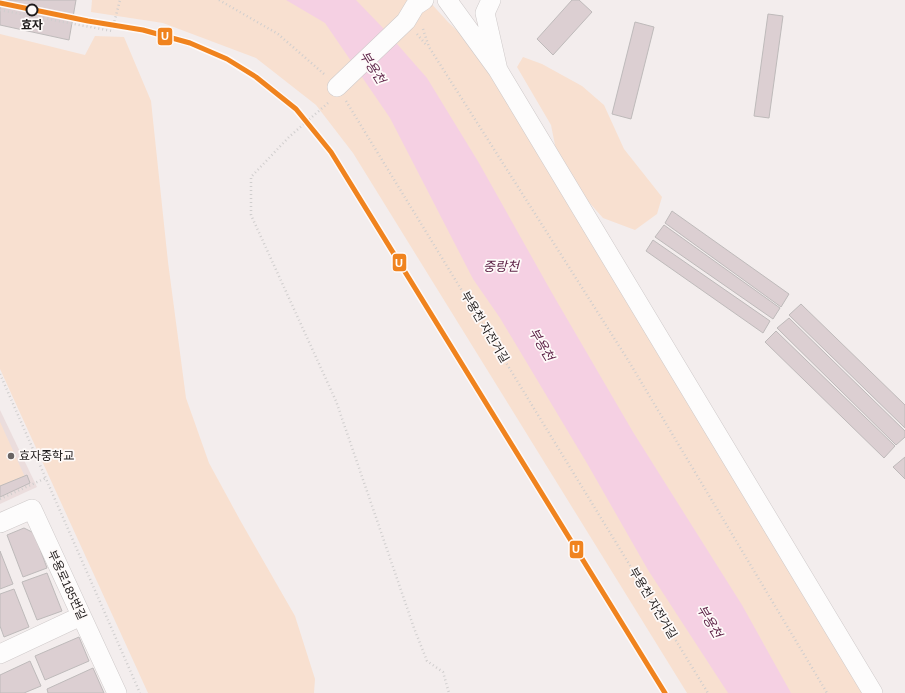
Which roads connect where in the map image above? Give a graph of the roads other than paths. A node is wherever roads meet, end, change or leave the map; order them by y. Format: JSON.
{"nodes":[{"id":1,"x":447,"y":0,"type":"edge"},
{"id":2,"x":491,"y":0,"type":"edge"},
{"id":3,"x":415,"y":9,"type":"edge"},
{"id":4,"x":498,"y":70,"type":"junction"},
{"id":5,"x":339,"y":89,"type":"road end"},
{"id":6,"x":0,"y":523,"type":"edge"},
{"id":7,"x":81,"y":616,"type":"junction"},
{"id":8,"x":0,"y":654,"type":"edge"},
{"id":9,"x":117,"y":693,"type":"edge"},
{"id":10,"x":873,"y":693,"type":"edge"}],
"edges":[{"from":1,"to":4,"type":"street"},
{"from":2,"to":4,"type":"street"},
{"from":3,"to":5,"type":"street"},
{"from":4,"to":10,"type":"street"},
{"from":6,"to":7,"type":"street","name":"부용로185번길"},
{"from":7,"to":8,"type":"street"},
{"from":7,"to":9,"type":"street","name":"부용로185번길"}]}
